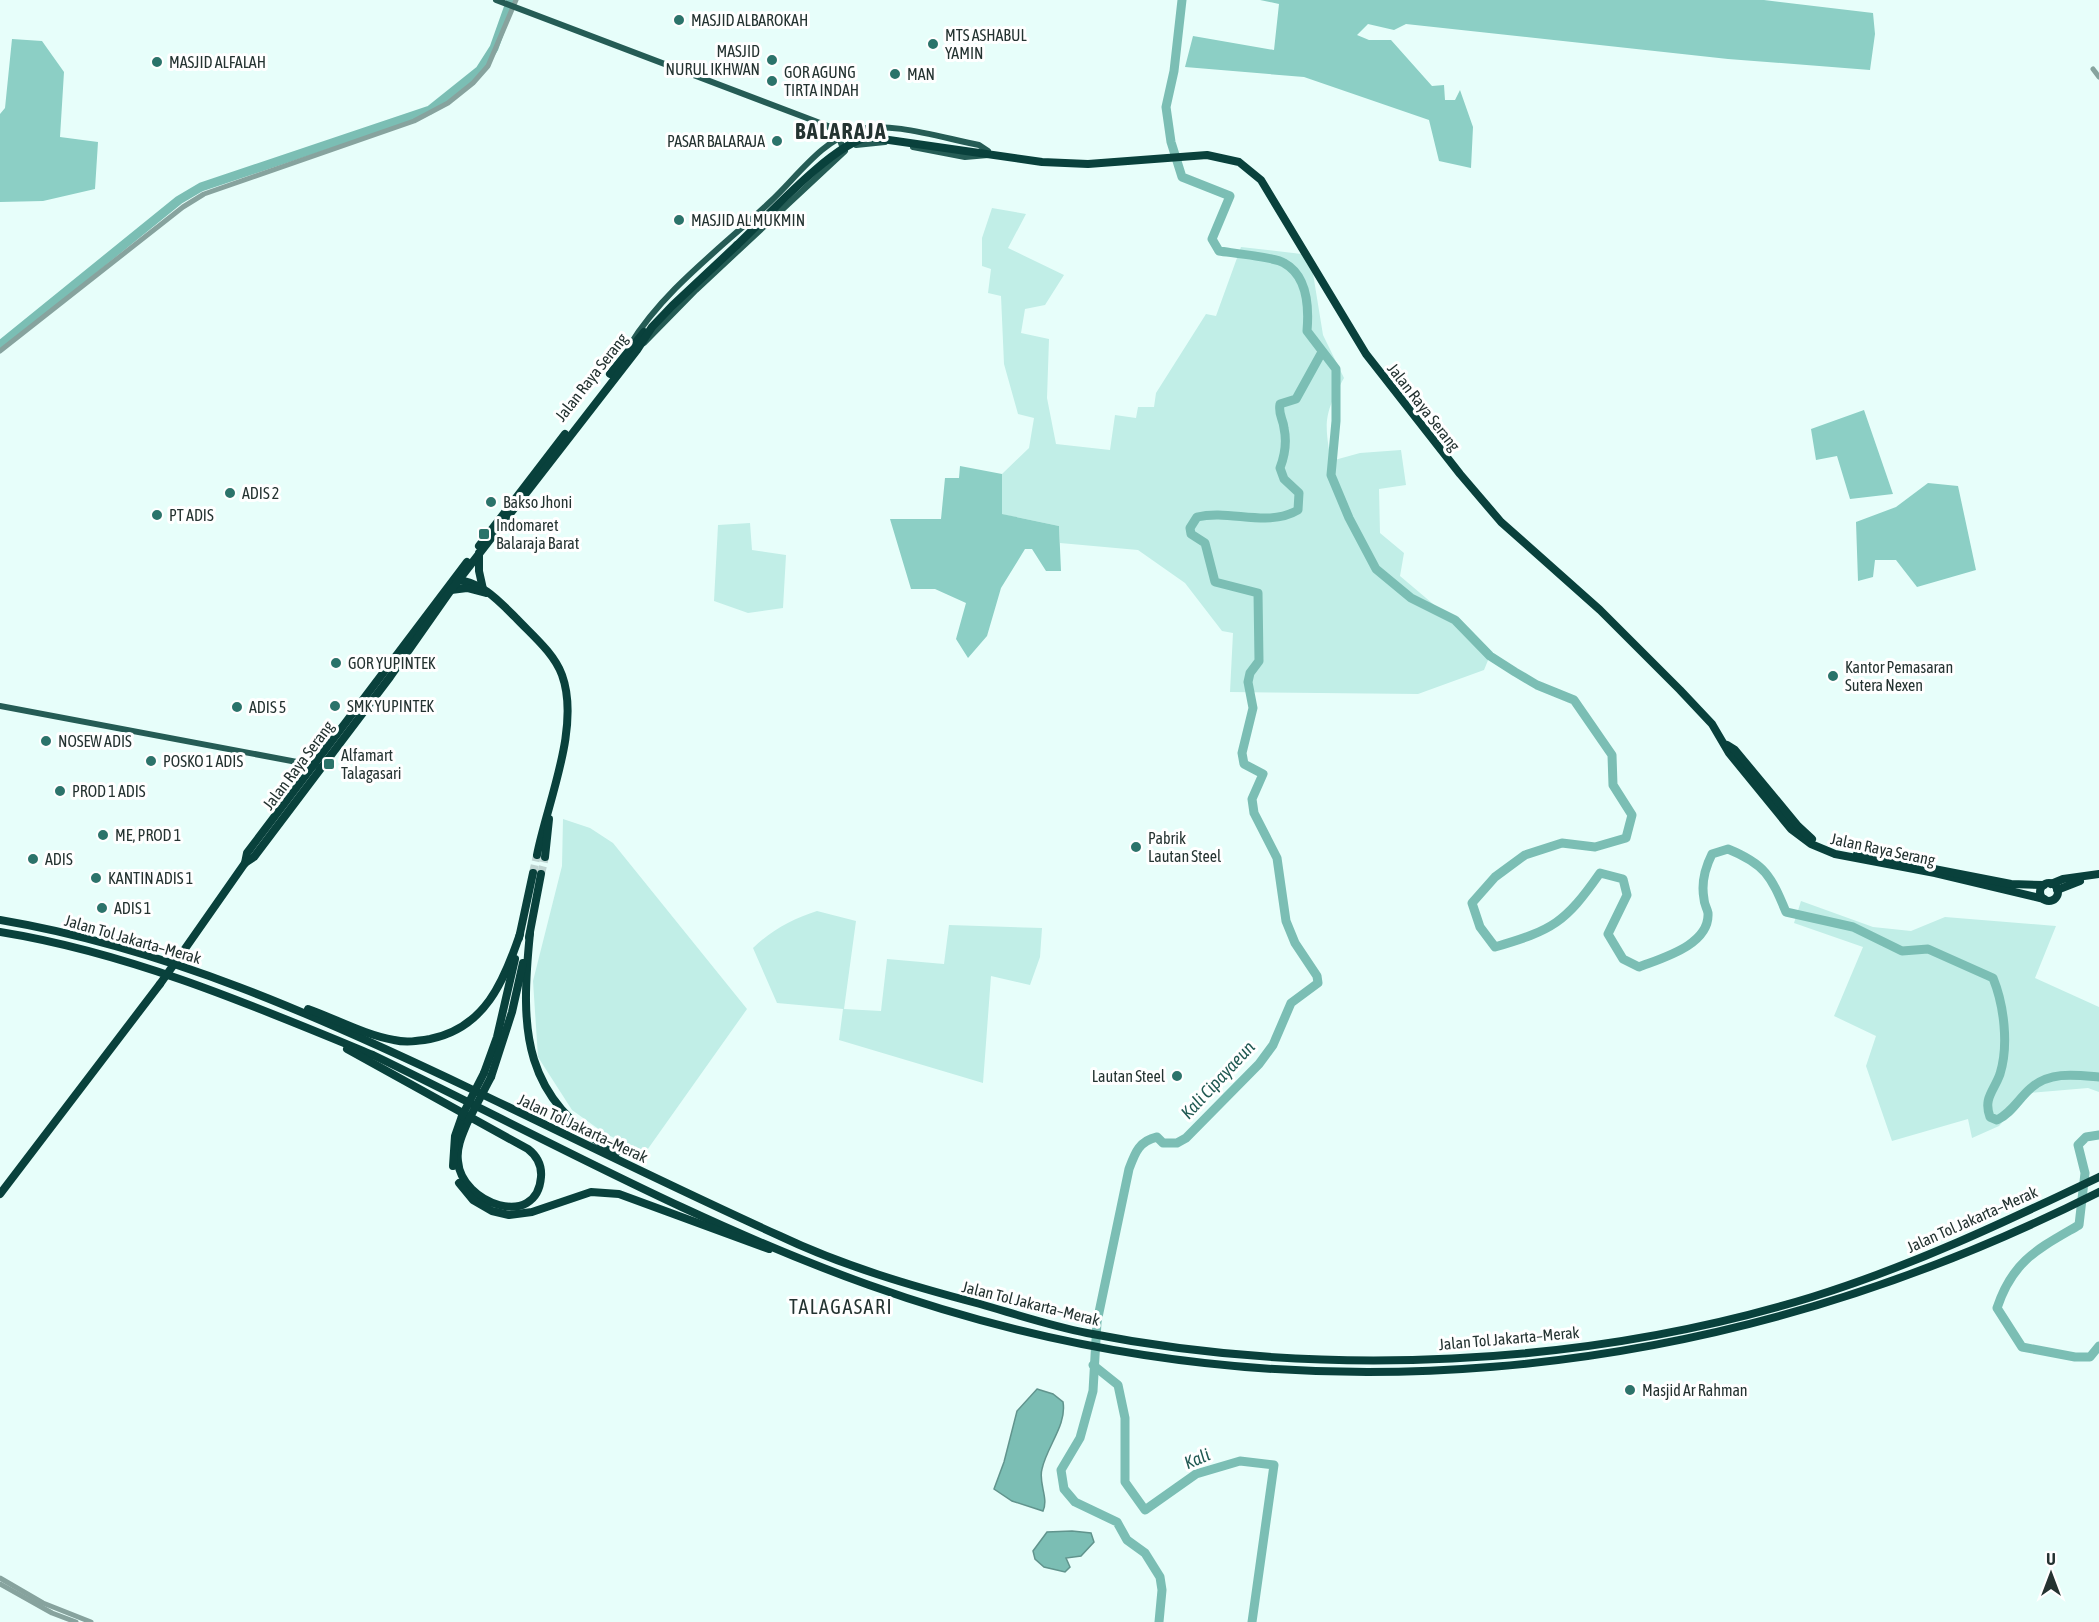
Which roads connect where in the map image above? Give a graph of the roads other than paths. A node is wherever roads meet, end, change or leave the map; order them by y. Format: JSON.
{"nodes":[{"id":1,"x":497,"y":0,"type":"edge"},
{"id":2,"x":514,"y":4,"type":"edge"},
{"id":3,"x":2093,"y":69,"type":"dead end"},
{"id":4,"x":2099,"y":77,"type":"edge"},
{"id":5,"x":828,"y":126,"type":"junction"},
{"id":6,"x":855,"y":130,"type":"junction"},
{"id":7,"x":839,"y":138,"type":"junction"},
{"id":8,"x":844,"y":151,"type":"junction"},
{"id":9,"x":988,"y":153,"type":"junction"},
{"id":10,"x":817,"y":156,"type":"junction"},
{"id":11,"x":825,"y":169,"type":"junction"},
{"id":12,"x":742,"y":228,"type":"junction"},
{"id":13,"x":753,"y":236,"type":"junction"},
{"id":14,"x":0,"y":351,"type":"edge"},
{"id":15,"x":622,"y":364,"type":"junction"},
{"id":16,"x":476,"y":555,"type":"junction"},
{"id":17,"x":457,"y":580,"type":"junction"},
{"id":18,"x":484,"y":589,"type":"junction"},
{"id":19,"x":451,"y":590,"type":"junction"},
{"id":20,"x":411,"y":643,"type":"junction"},
{"id":21,"x":0,"y":706,"type":"edge"},
{"id":22,"x":319,"y":767,"type":"junction"},
{"id":23,"x":541,"y":856,"type":"tunnel mouth"},
{"id":24,"x":2099,"y":877,"type":"edge"},
{"id":25,"x":1979,"y":881,"type":"junction"},
{"id":26,"x":2047,"y":884,"type":"junction"},
{"id":27,"x":2057,"y":890,"type":"junction"},
{"id":28,"x":2044,"y":899,"type":"junction"},
{"id":29,"x":0,"y":920,"type":"edge"},
{"id":30,"x":0,"y":932,"type":"edge"},
{"id":31,"x":530,"y":933,"type":"junction"},
{"id":32,"x":520,"y":934,"type":"junction"},
{"id":33,"x":273,"y":999,"type":"junction"},
{"id":34,"x":318,"y":1032,"type":"junction"},
{"id":35,"x":488,"y":1075,"type":"junction"},
{"id":36,"x":465,"y":1119,"type":"junction"},
{"id":37,"x":2097,"y":1178,"type":"edge"},
{"id":38,"x":2099,"y":1192,"type":"edge"},
{"id":39,"x":0,"y":1194,"type":"edge"},
{"id":40,"x":786,"y":1240,"type":"junction"},
{"id":41,"x":780,"y":1250,"type":"junction"},
{"id":42,"x":872,"y":1272,"type":"junction"},
{"id":43,"x":868,"y":1285,"type":"junction"},
{"id":44,"x":0,"y":1578,"type":"edge"},
{"id":45,"x":0,"y":1584,"type":"edge"},
{"id":46,"x":76,"y":1622,"type":"edge"},
{"id":47,"x":91,"y":1622,"type":"edge"}],
"edges":[{"from":1,"to":2,"type":"main road"},
{"from":2,"to":5,"type":"main road"},
{"from":2,"to":14,"type":"street"},
{"from":3,"to":4,"type":"street"},
{"from":5,"to":6,"type":"main road"},
{"from":5,"to":7,"type":"main road"},
{"from":6,"to":7,"type":"main road"},
{"from":6,"to":9,"type":"main road"},
{"from":7,"to":8,"type":"main road"},
{"from":7,"to":10,"type":"main road"},
{"from":8,"to":9,"type":"main road"},
{"from":8,"to":11,"type":"main road"},
{"from":9,"to":15,"type":"highway","name":"Jalan Raya Serang","bridge":true},
{"from":9,"to":25,"type":"highway","name":"Jalan Raya Serang"},
{"from":10,"to":11,"type":"main road"},
{"from":10,"to":12,"type":"main road"},
{"from":11,"to":13,"type":"main road"},
{"from":12,"to":13,"type":"main road"},
{"from":12,"to":15,"type":"main road"},
{"from":13,"to":15,"type":"main road"},
{"from":15,"to":16,"type":"highway","name":"Jalan Raya Serang"},
{"from":16,"to":17,"type":"highway","name":"Jalan Raya Serang"},
{"from":16,"to":18,"type":"highway"},
{"from":17,"to":18,"type":"highway"},
{"from":17,"to":19,"type":"highway","name":"Jalan Raya Serang"},
{"from":17,"to":20,"type":"highway","name":"Jalan Raya Serang"},
{"from":18,"to":19,"type":"highway"},
{"from":18,"to":23,"type":"highway"},
{"from":19,"to":20,"type":"highway","name":"Jalan Raya Serang"},
{"from":20,"to":22,"type":"highway","name":"Jalan Raya Serang"},
{"from":21,"to":22,"type":"main road"},
{"from":22,"to":39,"type":"highway","name":"Jalan Raya Serang","bridge":true},
{"from":24,"to":26,"type":"highway","name":"Jalan Raya Serang"},
{"from":24,"to":27,"type":"highway","name":"Jalan Raya Serang"},
{"from":25,"to":26,"type":"highway","name":"Jalan Raya Serang"},
{"from":25,"to":28,"type":"highway","name":"Jalan Raya Serang"},
{"from":26,"to":27,"type":"highway"},
{"from":26,"to":28,"type":"highway"},
{"from":27,"to":28,"type":"highway","name":"Jalan Raya Serang"},
{"from":29,"to":33,"type":"highway","name":"Jalan Tol Jakarta–Merak"},
{"from":30,"to":34,"type":"highway","name":"Jalan Tol Jakarta–Merak"},
{"from":31,"to":32,"type":"highway"},
{"from":31,"to":35,"type":"highway"},
{"from":31,"to":40,"type":"highway"},
{"from":32,"to":33,"type":"highway"},
{"from":32,"to":35,"type":"highway"},
{"from":33,"to":40,"type":"highway","name":"Jalan Tol Jakarta–Merak"},
{"from":34,"to":36,"type":"highway"},
{"from":34,"to":41,"type":"highway","name":"Jalan Tol Jakarta–Merak"},
{"from":35,"to":36,"type":"highway","bridge":true},
{"from":36,"to":41,"type":"highway"},
{"from":37,"to":42,"type":"highway","name":"Jalan Tol Jakarta–Merak"},
{"from":38,"to":43,"type":"highway","name":"Jalan Tol Jakarta–Merak"},
{"from":40,"to":42,"type":"highway","name":"Jalan Tol Jakarta–Merak"},
{"from":41,"to":43,"type":"highway","name":"Jalan Tol Jakarta–Merak"},
{"from":42,"to":43,"type":"highway"},
{"from":44,"to":47,"type":"street"},
{"from":45,"to":46,"type":"street"}]}
